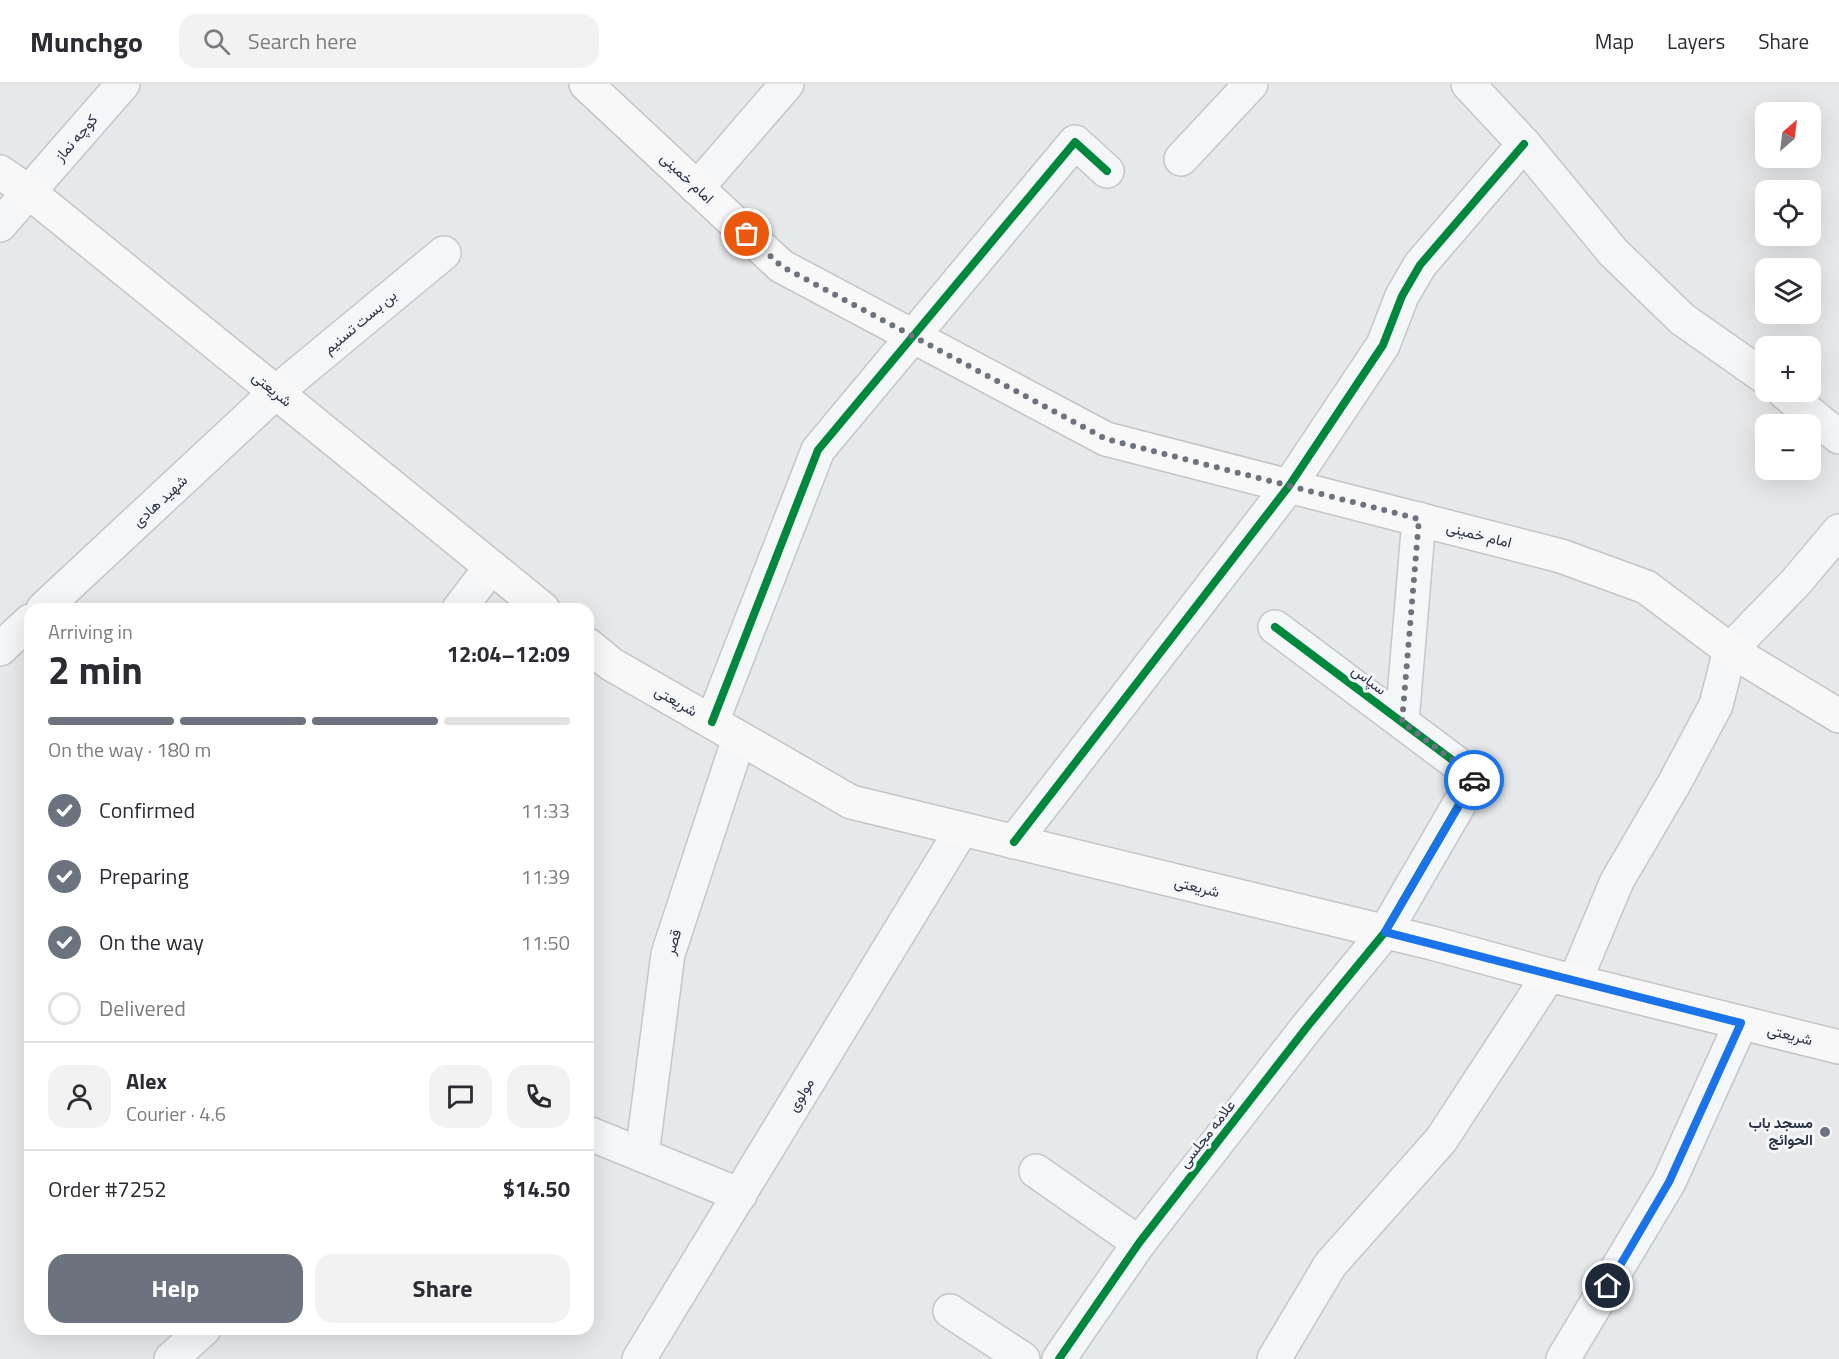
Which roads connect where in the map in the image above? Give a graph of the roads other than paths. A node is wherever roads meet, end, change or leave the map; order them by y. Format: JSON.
{"nodes":[{"id":1,"x":123,"y":84,"type":"edge"},
{"id":2,"x":586,"y":84,"type":"edge"},
{"id":3,"x":787,"y":84,"type":"edge"},
{"id":4,"x":1251,"y":84,"type":"edge"},
{"id":5,"x":1468,"y":84,"type":"edge"},
{"id":6,"x":1524,"y":144,"type":"junction"},
{"id":7,"x":1181,"y":159,"type":"dead end"},
{"id":8,"x":1107,"y":171,"type":"dead end"},
{"id":9,"x":0,"y":172,"type":"edge"},
{"id":10,"x":697,"y":188,"type":"junction"},
{"id":11,"x":29,"y":192,"type":"junction"},
{"id":12,"x":0,"y":225,"type":"edge"},
{"id":13,"x":444,"y":252,"type":"dead end"},
{"id":14,"x":912,"y":335,"type":"junction"},
{"id":15,"x":1755,"y":370,"type":"edge"},
{"id":16,"x":276,"y":392,"type":"junction"},
{"id":17,"x":1796,"y":402,"type":"edge"},
{"id":18,"x":1839,"y":437,"type":"edge"},
{"id":19,"x":1289,"y":486,"type":"junction"},
{"id":20,"x":1419,"y":519,"type":"junction"},
{"id":21,"x":1839,"y":531,"type":"edge"},
{"id":22,"x":491,"y":567,"type":"junction"},
{"id":23,"x":49,"y":603,"type":"edge"},
{"id":24,"x":464,"y":603,"type":"edge"},
{"id":25,"x":536,"y":603,"type":"edge"},
{"id":26,"x":24,"y":627,"type":"edge"},
{"id":27,"x":1275,"y":627,"type":"dead end"},
{"id":28,"x":0,"y":649,"type":"edge"},
{"id":29,"x":594,"y":650,"type":"edge"},
{"id":30,"x":1730,"y":650,"type":"junction"},
{"id":31,"x":1839,"y":716,"type":"edge"},
{"id":32,"x":1402,"y":722,"type":"junction"},
{"id":33,"x":725,"y":730,"type":"junction"},
{"id":34,"x":962,"y":829,"type":"junction"},
{"id":35,"x":1014,"y":842,"type":"junction"},
{"id":36,"x":1385,"y":932,"type":"junction"},
{"id":37,"x":1562,"y":978,"type":"junction"},
{"id":38,"x":1741,"y":1023,"type":"junction"},
{"id":39,"x":1839,"y":1047,"type":"edge"},
{"id":40,"x":594,"y":1135,"type":"edge"},
{"id":41,"x":642,"y":1155,"type":"junction"},
{"id":42,"x":1036,"y":1171,"type":"dead end"},
{"id":43,"x":740,"y":1195,"type":"junction"},
{"id":44,"x":1139,"y":1243,"type":"junction"},
{"id":45,"x":950,"y":1311,"type":"dead end"},
{"id":46,"x":197,"y":1335,"type":"edge"},
{"id":47,"x":171,"y":1359,"type":"edge"},
{"id":48,"x":639,"y":1359,"type":"edge"},
{"id":49,"x":1023,"y":1359,"type":"edge"},
{"id":50,"x":1059,"y":1359,"type":"edge"},
{"id":51,"x":1274,"y":1359,"type":"edge"},
{"id":52,"x":1563,"y":1359,"type":"edge"}],
"edges":[{"from":1,"to":11,"type":"street","name":"کوچه نماز"},
{"from":2,"to":10,"type":"main road","name":"امام خمینی"},
{"from":3,"to":10,"type":"street"},
{"from":4,"to":7,"type":"street"},
{"from":5,"to":6,"type":"street"},
{"from":6,"to":15,"type":"street"},
{"from":6,"to":19,"type":"street"},
{"from":8,"to":14,"type":"street","name":"قصر"},
{"from":9,"to":11,"type":"main road","name":"شریعتی"},
{"from":10,"to":14,"type":"main road","name":"امام خمینی"},
{"from":11,"to":12,"type":"street","name":"کوچه نماز"},
{"from":11,"to":16,"type":"main road","name":"شریعتی"},
{"from":13,"to":16,"type":"street","name":"بن بست تسنیم"},
{"from":14,"to":19,"type":"main road","name":"امام خمینی"},
{"from":14,"to":33,"type":"street","name":"قصر"},
{"from":16,"to":22,"type":"main road","name":"شریعتی"},
{"from":16,"to":23,"type":"street","name":"شهید هادی"},
{"from":17,"to":18,"type":"street"},
{"from":19,"to":20,"type":"main road","name":"امام خمینی"},
{"from":19,"to":35,"type":"street"},
{"from":20,"to":30,"type":"main road","name":"امام خمینی"},
{"from":20,"to":32,"type":"street","name":"سپاس"},
{"from":21,"to":30,"type":"street"},
{"from":22,"to":24,"type":"street"},
{"from":22,"to":25,"type":"main road","name":"شریعتی"},
{"from":26,"to":28,"type":"street"},
{"from":27,"to":32,"type":"street","name":"سپاس"},
{"from":29,"to":33,"type":"main road","name":"شریعتی"},
{"from":30,"to":31,"type":"main road","name":"امام خمینی"},
{"from":30,"to":37,"type":"street"},
{"from":32,"to":36,"type":"street","name":"سپاس"},
{"from":33,"to":34,"type":"main road","name":"شریعتی"},
{"from":33,"to":41,"type":"street","name":"قصر"},
{"from":34,"to":35,"type":"main road","name":"شریعتی"},
{"from":34,"to":43,"type":"street","name":"مولوی"},
{"from":35,"to":36,"type":"main road","name":"شریعتی"},
{"from":36,"to":37,"type":"main road","name":"شریعتی"},
{"from":36,"to":44,"type":"street","name":"علامه مجلسی"},
{"from":37,"to":38,"type":"main road","name":"شریعتی"},
{"from":37,"to":51,"type":"street"},
{"from":38,"to":39,"type":"main road","name":"شریعتی"},
{"from":38,"to":52,"type":"street"},
{"from":40,"to":41,"type":"street"},
{"from":41,"to":43,"type":"street"},
{"from":42,"to":44,"type":"street"},
{"from":43,"to":48,"type":"street","name":"مولوی"},
{"from":44,"to":50,"type":"street","name":"علامه مجلسی"},
{"from":45,"to":49,"type":"street"},
{"from":46,"to":47,"type":"street"}]}
